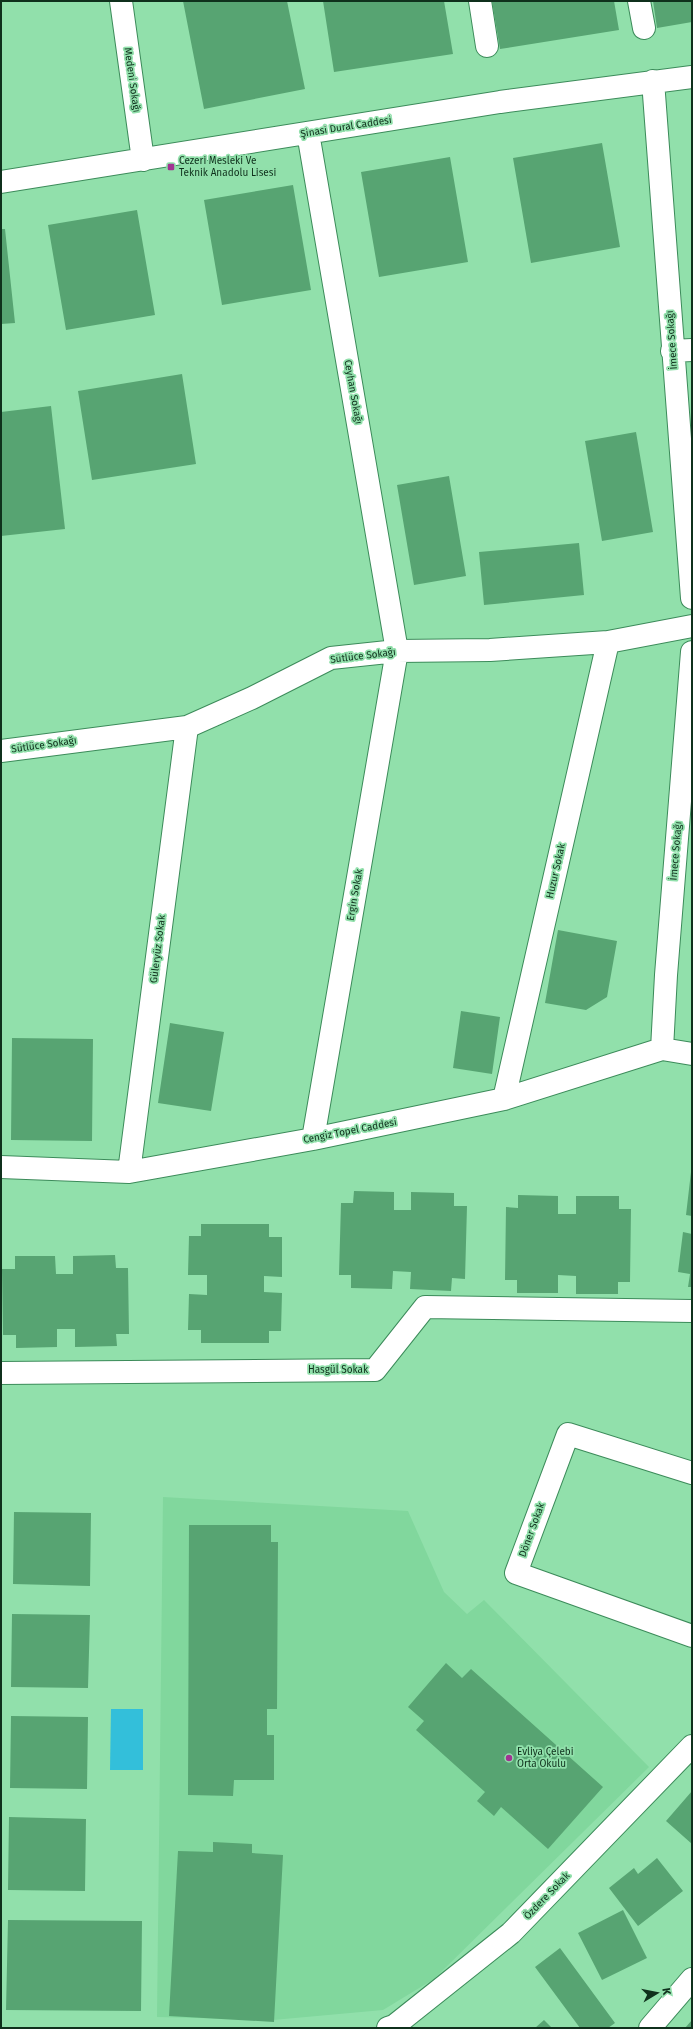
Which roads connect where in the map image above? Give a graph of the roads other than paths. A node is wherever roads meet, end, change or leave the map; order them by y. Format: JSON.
{"nodes":[{"id":1,"x":121,"y":1,"type":"edge"},
{"id":2,"x":480,"y":1,"type":"edge"},
{"id":3,"x":639,"y":1,"type":"edge"},
{"id":4,"x":644,"y":28,"type":"dead end"},
{"id":5,"x":486,"y":46,"type":"dead end"},
{"id":6,"x":692,"y":77,"type":"edge"},
{"id":7,"x":652,"y":81,"type":"junction"},
{"id":8,"x":308,"y":133,"type":"junction"},
{"id":9,"x":143,"y":160,"type":"junction"},
{"id":10,"x":1,"y":182,"type":"edge"},
{"id":11,"x":682,"y":350,"type":"edge"},
{"id":12,"x":692,"y":598,"type":"edge"},
{"id":13,"x":692,"y":626,"type":"edge"},
{"id":14,"x":608,"y":642,"type":"junction"},
{"id":15,"x":397,"y":651,"type":"junction"},
{"id":16,"x":692,"y":652,"type":"edge"},
{"id":17,"x":187,"y":727,"type":"junction"},
{"id":18,"x":1,"y":751,"type":"edge"},
{"id":19,"x":662,"y":1049,"type":"junction"},
{"id":20,"x":692,"y":1054,"type":"edge"},
{"id":21,"x":504,"y":1099,"type":"junction"},
{"id":22,"x":312,"y":1139,"type":"junction"},
{"id":23,"x":1,"y":1167,"type":"edge"},
{"id":24,"x":129,"y":1172,"type":"junction"},
{"id":25,"x":692,"y":1311,"type":"edge"},
{"id":26,"x":1,"y":1373,"type":"edge"},
{"id":27,"x":692,"y":1473,"type":"edge"},
{"id":28,"x":692,"y":1636,"type":"edge"},
{"id":29,"x":692,"y":1746,"type":"edge"},
{"id":30,"x":692,"y":1979,"type":"edge"},
{"id":31,"x":388,"y":2028,"type":"edge"},
{"id":32,"x":650,"y":2028,"type":"edge"}],
"edges":[{"from":1,"to":9,"type":"street","name":"Medeni Sokağı"},
{"from":2,"to":5,"type":"street"},
{"from":3,"to":4,"type":"street"},
{"from":6,"to":7,"type":"street","name":"Şinasi Dural Caddesi"},
{"from":7,"to":8,"type":"street","name":"Şinasi Dural Caddesi"},
{"from":7,"to":11,"type":"street","name":"İmece Sokağı"},
{"from":8,"to":9,"type":"street","name":"Şinasi Dural Caddesi"},
{"from":8,"to":15,"type":"street","name":"Ceyhan Sokağı"},
{"from":9,"to":10,"type":"street","name":"Şinasi Dural Caddesi"},
{"from":11,"to":12,"type":"street","name":"İmece Sokağı"},
{"from":13,"to":14,"type":"street","name":"Sütlüce Sokağı"},
{"from":14,"to":15,"type":"street","name":"Sütlüce Sokağı"},
{"from":14,"to":21,"type":"street","name":"Huzur Sokak"},
{"from":15,"to":17,"type":"street","name":"Sütlüce Sokağı"},
{"from":15,"to":22,"type":"street","name":"Ergin Sokak"},
{"from":16,"to":19,"type":"street","name":"İmece Sokağı"},
{"from":17,"to":18,"type":"street","name":"Sütlüce Sokağı"},
{"from":17,"to":24,"type":"street","name":"Güleryüz Sokak"},
{"from":19,"to":20,"type":"street","name":"Cengiz Topel Caddesi"},
{"from":19,"to":21,"type":"street","name":"Cengiz Topel Caddesi"},
{"from":21,"to":22,"type":"street","name":"Cengiz Topel Caddesi"},
{"from":22,"to":24,"type":"street","name":"Cengiz Topel Caddesi"},
{"from":23,"to":24,"type":"street","name":"Cengiz Topel Caddesi"},
{"from":25,"to":26,"type":"street","name":"Hasgül Sokak"},
{"from":27,"to":28,"type":"street","name":"Döner Sokak"},
{"from":29,"to":31,"type":"street","name":"Özdere Sokak"},
{"from":30,"to":32,"type":"street"}]}
